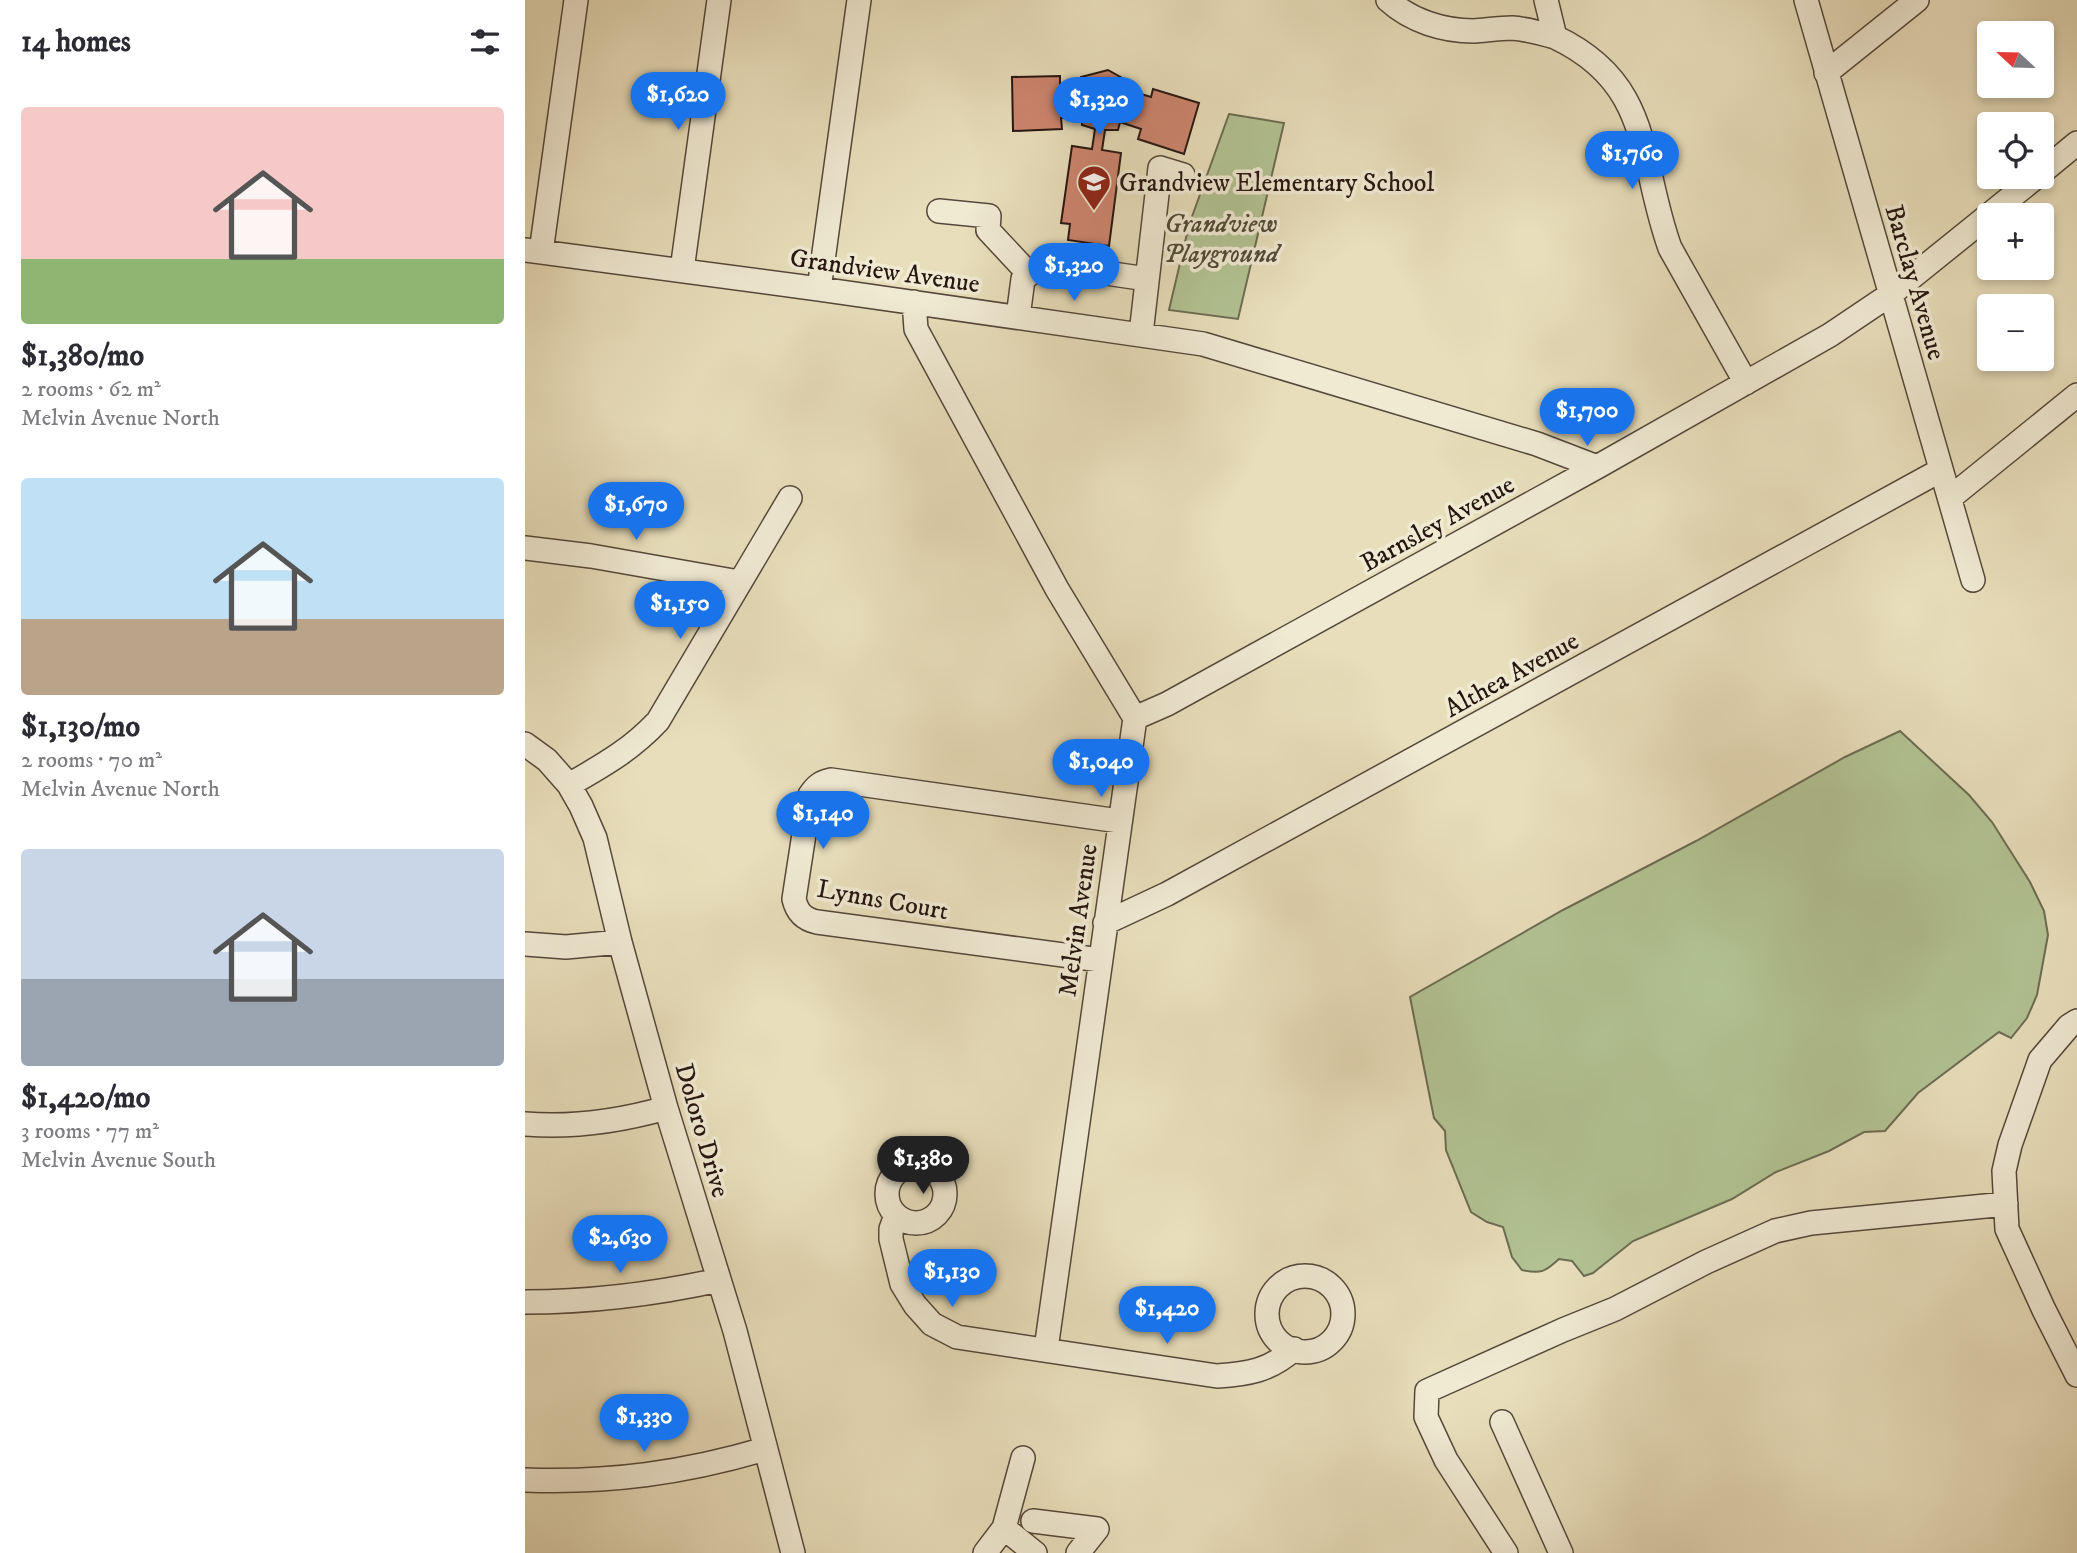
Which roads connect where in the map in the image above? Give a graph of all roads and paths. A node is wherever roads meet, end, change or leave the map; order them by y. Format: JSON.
{"nodes":[{"id":1,"x":576,"y":0,"type":"edge"},
{"id":2,"x":719,"y":0,"type":"edge"},
{"id":3,"x":859,"y":0,"type":"edge"},
{"id":4,"x":1388,"y":0,"type":"edge"},
{"id":5,"x":1546,"y":0,"type":"edge"},
{"id":6,"x":1806,"y":0,"type":"edge"},
{"id":7,"x":1917,"y":0,"type":"edge"},
{"id":8,"x":1555,"y":37,"type":"junction"},
{"id":9,"x":1826,"y":74,"type":"junction"},
{"id":10,"x":2077,"y":143,"type":"edge"},
{"id":11,"x":2054,"y":162,"type":"edge"},
{"id":12,"x":1183,"y":174,"type":"dead end"},
{"id":13,"x":2021,"y":189,"type":"edge"},
{"id":14,"x":939,"y":211,"type":"dead end"},
{"id":15,"x":533,"y":251,"type":"edge"},
{"id":16,"x":682,"y":270,"type":"junction"},
{"id":17,"x":1029,"y":274,"type":"junction"},
{"id":18,"x":1147,"y":279,"type":"junction"},
{"id":19,"x":819,"y":289,"type":"junction"},
{"id":20,"x":1891,"y":294,"type":"junction"},
{"id":21,"x":914,"y":302,"type":"junction"},
{"id":22,"x":1018,"y":317,"type":"junction"},
{"id":23,"x":1141,"y":334,"type":"junction"},
{"id":24,"x":1746,"y":383,"type":"junction"},
{"id":25,"x":2077,"y":395,"type":"edge"},
{"id":26,"x":1597,"y":467,"type":"junction"},
{"id":27,"x":1941,"y":470,"type":"junction"},
{"id":28,"x":790,"y":498,"type":"dead end"},
{"id":29,"x":1950,"y":498,"type":"junction"},
{"id":30,"x":525,"y":548,"type":"edge"},
{"id":31,"x":1973,"y":580,"type":"dead end"},
{"id":32,"x":739,"y":582,"type":"junction"},
{"id":33,"x":1135,"y":718,"type":"junction"},
{"id":34,"x":525,"y":744,"type":"edge"},
{"id":35,"x":569,"y":785,"type":"junction"},
{"id":36,"x":1119,"y":821,"type":"junction"},
{"id":37,"x":1105,"y":923,"type":"junction"},
{"id":38,"x":620,"y":942,"type":"junction"},
{"id":39,"x":525,"y":944,"type":"edge"},
{"id":40,"x":1100,"y":960,"type":"junction"},
{"id":41,"x":2077,"y":1021,"type":"edge"},
{"id":42,"x":666,"y":1108,"type":"junction"},
{"id":43,"x":525,"y":1124,"type":"edge"},
{"id":44,"x":2006,"y":1204,"type":"junction"},
{"id":45,"x":896,"y":1215,"type":"dead end"},
{"id":46,"x":719,"y":1280,"type":"junction"},
{"id":47,"x":525,"y":1302,"type":"edge"},
{"id":48,"x":1046,"y":1349,"type":"junction"},
{"id":49,"x":1294,"y":1349,"type":"dead end"},
{"id":50,"x":2077,"y":1375,"type":"edge"},
{"id":51,"x":1502,"y":1422,"type":"dead end"},
{"id":52,"x":765,"y":1449,"type":"junction"},
{"id":53,"x":1023,"y":1458,"type":"dead end"},
{"id":54,"x":525,"y":1480,"type":"edge"},
{"id":55,"x":1033,"y":1521,"type":"dead end"},
{"id":56,"x":1003,"y":1528,"type":"junction"},
{"id":57,"x":793,"y":1553,"type":"edge"},
{"id":58,"x":985,"y":1553,"type":"edge"},
{"id":59,"x":1035,"y":1553,"type":"edge"},
{"id":60,"x":1078,"y":1553,"type":"edge"},
{"id":61,"x":1506,"y":1553,"type":"edge"},
{"id":62,"x":1561,"y":1553,"type":"edge"}],
"edges":[{"from":1,"to":15,"type":"street"},
{"from":2,"to":16,"type":"street"},
{"from":3,"to":19,"type":"street"},
{"from":4,"to":8,"type":"street"},
{"from":5,"to":8,"type":"street"},
{"from":6,"to":9,"type":"street","name":"Barclay Avenue"},
{"from":7,"to":9,"type":"street"},
{"from":8,"to":24,"type":"street"},
{"from":9,"to":20,"type":"street","name":"Barclay Avenue"},
{"from":10,"to":11,"type":"street"},
{"from":12,"to":18,"type":"street"},
{"from":13,"to":20,"type":"street","name":"Barnsley Avenue"},
{"from":14,"to":17,"type":"street"},
{"from":15,"to":16,"type":"street","name":"Grandview Avenue"},
{"from":16,"to":19,"type":"street","name":"Grandview Avenue"},
{"from":17,"to":18,"type":"street"},
{"from":17,"to":22,"type":"street"},
{"from":18,"to":23,"type":"street"},
{"from":19,"to":21,"type":"street","name":"Grandview Avenue"},
{"from":20,"to":24,"type":"street","name":"Barnsley Avenue"},
{"from":20,"to":27,"type":"street","name":"Barclay Avenue"},
{"from":21,"to":22,"type":"street","name":"Grandview Avenue"},
{"from":21,"to":33,"type":"street"},
{"from":22,"to":23,"type":"street","name":"Grandview Avenue"},
{"from":23,"to":26,"type":"street","name":"Grandview Avenue"},
{"from":24,"to":26,"type":"street","name":"Barnsley Avenue"},
{"from":25,"to":29,"type":"street"},
{"from":26,"to":33,"type":"street","name":"Barnsley Avenue"},
{"from":27,"to":29,"type":"street","name":"Barclay Avenue"},
{"from":27,"to":37,"type":"street","name":"Althea Avenue"},
{"from":28,"to":32,"type":"street"},
{"from":29,"to":31,"type":"street","name":"Barclay Avenue"},
{"from":30,"to":32,"type":"street"},
{"from":32,"to":35,"type":"street"},
{"from":33,"to":36,"type":"street","name":"Melvin Avenue"},
{"from":34,"to":35,"type":"street","name":"Doloro Drive"},
{"from":35,"to":38,"type":"street","name":"Doloro Drive"},
{"from":36,"to":37,"type":"street","name":"Melvin Avenue"},
{"from":36,"to":40,"type":"street","name":"Lynns Court"},
{"from":37,"to":40,"type":"street","name":"Melvin Avenue"},
{"from":38,"to":39,"type":"street"},
{"from":38,"to":42,"type":"street","name":"Doloro Drive"},
{"from":40,"to":48,"type":"street","name":"Melvin Avenue"},
{"from":41,"to":44,"type":"street"},
{"from":42,"to":43,"type":"street"},
{"from":42,"to":46,"type":"street","name":"Doloro Drive"},
{"from":44,"to":50,"type":"street"},
{"from":44,"to":61,"type":"street"},
{"from":45,"to":48,"type":"street"},
{"from":46,"to":47,"type":"street"},
{"from":46,"to":52,"type":"street","name":"Doloro Drive"},
{"from":48,"to":49,"type":"street"},
{"from":51,"to":62,"type":"street"},
{"from":52,"to":54,"type":"street"},
{"from":52,"to":57,"type":"street","name":"Doloro Drive"},
{"from":53,"to":56,"type":"street"},
{"from":55,"to":60,"type":"street"},
{"from":56,"to":58,"type":"street"},
{"from":56,"to":59,"type":"street"}]}
